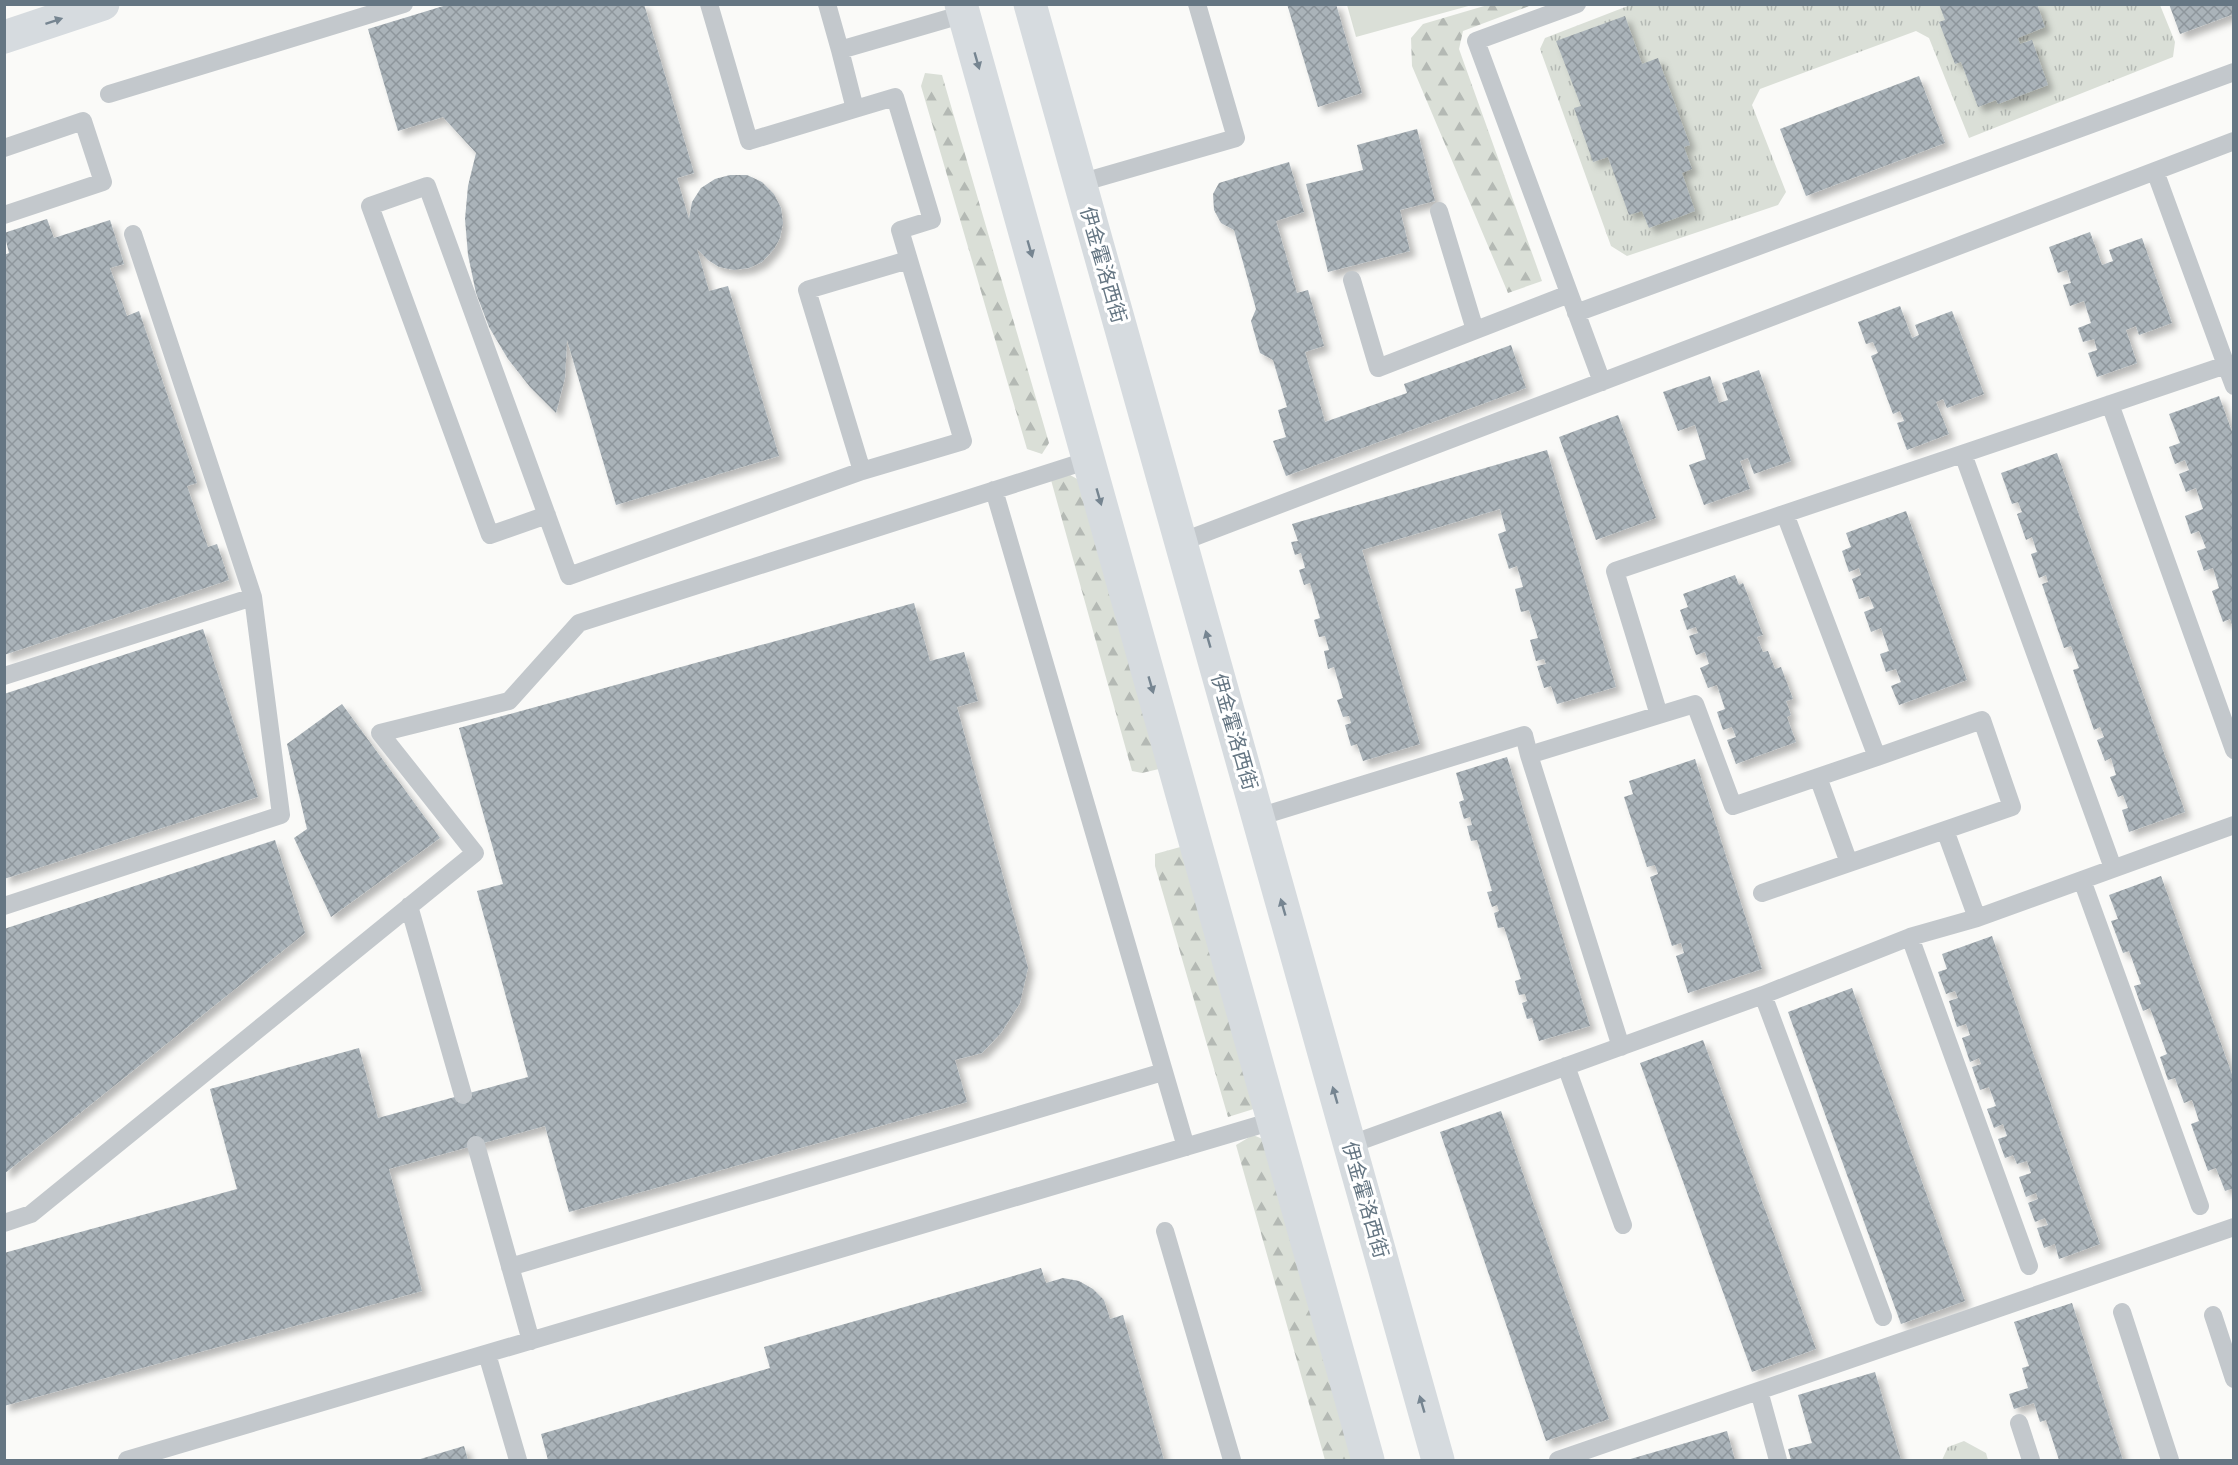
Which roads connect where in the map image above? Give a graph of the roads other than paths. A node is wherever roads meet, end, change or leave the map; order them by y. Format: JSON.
{"nodes":[{"id":1,"x":103,"y":4,"type":"edge"},
{"id":2,"x":404,"y":4,"type":"edge"},
{"id":3,"x":709,"y":4,"type":"edge"},
{"id":4,"x":826,"y":4,"type":"edge"},
{"id":5,"x":1030,"y":4,"type":"edge"},
{"id":6,"x":1197,"y":4,"type":"edge"},
{"id":7,"x":1577,"y":4,"type":"edge"},
{"id":8,"x":963,"y":9,"type":"edge"},
{"id":9,"x":4,"y":37,"type":"edge"},
{"id":10,"x":840,"y":50,"type":"junction"},
{"id":11,"x":2234,"y":72,"type":"edge"},
{"id":12,"x":109,"y":94,"type":"dead end"},
{"id":13,"x":855,"y":109,"type":"junction"},
{"id":14,"x":2234,"y":141,"type":"edge"},
{"id":15,"x":4,"y":148,"type":"edge"},
{"id":16,"x":2155,"y":171,"type":"junction"},
{"id":17,"x":1080,"y":183,"type":"junction"},
{"id":18,"x":1439,"y":211,"type":"dead end"},
{"id":19,"x":4,"y":215,"type":"edge"},
{"id":20,"x":134,"y":234,"type":"dead end"},
{"id":21,"x":908,"y":260,"type":"junction"},
{"id":22,"x":1352,"y":280,"type":"dead end"},
{"id":23,"x":1569,"y":294,"type":"junction"},
{"id":24,"x":1576,"y":313,"type":"junction"},
{"id":25,"x":1475,"y":330,"type":"junction"},
{"id":26,"x":2226,"y":364,"type":"junction"},
{"id":27,"x":1602,"y":382,"type":"junction"},
{"id":28,"x":2234,"y":386,"type":"edge"},
{"id":29,"x":2110,"y":404,"type":"junction"},
{"id":30,"x":1963,"y":454,"type":"junction"},
{"id":31,"x":1089,"y":460,"type":"junction"},
{"id":32,"x":862,"y":471,"type":"junction"},
{"id":33,"x":994,"y":490,"type":"junction"},
{"id":34,"x":547,"y":514,"type":"junction"},
{"id":35,"x":1785,"y":514,"type":"junction"},
{"id":36,"x":1180,"y":542,"type":"junction"},
{"id":37,"x":253,"y":597,"type":"junction"},
{"id":38,"x":4,"y":676,"type":"edge"},
{"id":39,"x":1659,"y":715,"type":"junction"},
{"id":40,"x":2234,"y":750,"type":"edge"},
{"id":41,"x":1529,"y":755,"type":"junction"},
{"id":42,"x":1877,"y":757,"type":"junction"},
{"id":43,"x":1818,"y":777,"type":"junction"},
{"id":44,"x":1258,"y":817,"type":"junction"},
{"id":45,"x":2234,"y":825,"type":"edge"},
{"id":46,"x":1945,"y":830,"type":"junction"},
{"id":47,"x":1849,"y":863,"type":"junction"},
{"id":48,"x":2113,"y":868,"type":"junction"},
{"id":49,"x":2082,"y":880,"type":"junction"},
{"id":50,"x":1762,"y":893,"type":"dead end"},
{"id":51,"x":4,"y":906,"type":"edge"},
{"id":52,"x":409,"y":906,"type":"junction"},
{"id":53,"x":1977,"y":918,"type":"junction"},
{"id":54,"x":1910,"y":937,"type":"junction"},
{"id":55,"x":1763,"y":995,"type":"junction"},
{"id":56,"x":1621,"y":1047,"type":"junction"},
{"id":57,"x":1566,"y":1066,"type":"junction"},
{"id":58,"x":1163,"y":1072,"type":"junction"},
{"id":59,"x":463,"y":1095,"type":"dead end"},
{"id":60,"x":1273,"y":1121,"type":"junction"},
{"id":61,"x":477,"y":1145,"type":"dead end"},
{"id":62,"x":1349,"y":1145,"type":"junction"},
{"id":63,"x":1186,"y":1147,"type":"junction"},
{"id":64,"x":2200,"y":1206,"type":"dead end"},
{"id":65,"x":4,"y":1223,"type":"edge"},
{"id":66,"x":1623,"y":1225,"type":"dead end"},
{"id":67,"x":2234,"y":1227,"type":"edge"},
{"id":68,"x":1165,"y":1231,"type":"dead end"},
{"id":69,"x":2029,"y":1266,"type":"dead end"},
{"id":70,"x":510,"y":1267,"type":"junction"},
{"id":71,"x":2122,"y":1311,"type":"dead end"},
{"id":72,"x":2212,"y":1314,"type":"dead end"},
{"id":73,"x":1882,"y":1317,"type":"dead end"},
{"id":74,"x":531,"y":1341,"type":"junction"},
{"id":75,"x":487,"y":1354,"type":"junction"},
{"id":76,"x":2234,"y":1379,"type":"edge"},
{"id":77,"x":1759,"y":1391,"type":"junction"},
{"id":78,"x":2019,"y":1423,"type":"dead end"},
{"id":79,"x":1563,"y":1460,"type":"edge"},
{"id":80,"x":127,"y":1461,"type":"edge"},
{"id":81,"x":518,"y":1461,"type":"edge"},
{"id":82,"x":1232,"y":1461,"type":"edge"},
{"id":83,"x":1368,"y":1461,"type":"edge"},
{"id":84,"x":1438,"y":1461,"type":"edge"},
{"id":85,"x":1778,"y":1461,"type":"edge"},
{"id":86,"x":2031,"y":1461,"type":"edge"},
{"id":87,"x":2170,"y":1461,"type":"edge"}],
"edges":[{"from":9,"to":1,"type":"street","one_way":true},
{"from":2,"to":12,"type":"lane"},
{"from":3,"to":13,"type":"lane"},
{"from":4,"to":10,"type":"lane"},
{"from":5,"to":17,"type":"street","name":"伊金霍洛西街"},
{"from":6,"to":17,"type":"lane"},
{"from":7,"to":23,"type":"lane"},
{"from":8,"to":10,"type":"lane"},
{"from":8,"to":31,"type":"street","one_way":true},
{"from":10,"to":13,"type":"lane"},
{"from":11,"to":24,"type":"lane"},
{"from":13,"to":21,"type":"lane"},
{"from":14,"to":16,"type":"lane"},
{"from":15,"to":19,"type":"lane"},
{"from":16,"to":26,"type":"lane"},
{"from":16,"to":27,"type":"lane"},
{"from":17,"to":36,"type":"street","name":"伊金霍洛西街"},
{"from":18,"to":25,"type":"lane"},
{"from":20,"to":37,"type":"lane"},
{"from":21,"to":32,"type":"lane"},
{"from":21,"to":32,"type":"lane"},
{"from":22,"to":25,"type":"lane"},
{"from":23,"to":24,"type":"lane"},
{"from":23,"to":25,"type":"lane"},
{"from":24,"to":27,"type":"lane"},
{"from":26,"to":28,"type":"lane"},
{"from":26,"to":29,"type":"lane"},
{"from":27,"to":36,"type":"lane"},
{"from":29,"to":30,"type":"lane"},
{"from":29,"to":40,"type":"lane"},
{"from":30,"to":35,"type":"lane"},
{"from":30,"to":48,"type":"lane"},
{"from":31,"to":33,"type":"lane"},
{"from":31,"to":60,"type":"street","one_way":true},
{"from":32,"to":34,"type":"lane"},
{"from":33,"to":52,"type":"lane"},
{"from":33,"to":58,"type":"lane"},
{"from":34,"to":34,"type":"lane"},
{"from":35,"to":39,"type":"lane"},
{"from":35,"to":42,"type":"lane"},
{"from":44,"to":36,"type":"street","name":"伊金霍洛西街","one_way":true},
{"from":37,"to":38,"type":"lane"},
{"from":37,"to":51,"type":"lane"},
{"from":39,"to":41,"type":"lane"},
{"from":39,"to":43,"type":"lane"},
{"from":41,"to":44,"type":"lane"},
{"from":41,"to":56,"type":"lane"},
{"from":42,"to":43,"type":"lane"},
{"from":42,"to":46,"type":"lane"},
{"from":43,"to":47,"type":"lane"},
{"from":62,"to":44,"type":"street","name":"伊金霍洛西街","one_way":true},
{"from":45,"to":48,"type":"lane"},
{"from":46,"to":47,"type":"lane"},
{"from":46,"to":53,"type":"lane"},
{"from":47,"to":50,"type":"lane"},
{"from":48,"to":49,"type":"lane"},
{"from":49,"to":53,"type":"lane"},
{"from":49,"to":64,"type":"lane"},
{"from":52,"to":59,"type":"lane"},
{"from":52,"to":65,"type":"lane"},
{"from":53,"to":54,"type":"lane"},
{"from":54,"to":55,"type":"lane"},
{"from":54,"to":69,"type":"lane"},
{"from":55,"to":56,"type":"lane"},
{"from":55,"to":73,"type":"lane"},
{"from":56,"to":57,"type":"lane"},
{"from":57,"to":62,"type":"lane"},
{"from":57,"to":66,"type":"lane"},
{"from":58,"to":63,"type":"lane"},
{"from":58,"to":70,"type":"lane"},
{"from":60,"to":63,"type":"lane"},
{"from":60,"to":83,"type":"street"},
{"from":61,"to":70,"type":"lane"},
{"from":84,"to":62,"type":"street","name":"伊金霍洛西街","one_way":true},
{"from":63,"to":74,"type":"lane"},
{"from":67,"to":77,"type":"lane"},
{"from":68,"to":82,"type":"lane"},
{"from":70,"to":74,"type":"lane"},
{"from":71,"to":87,"type":"lane"},
{"from":72,"to":76,"type":"lane"},
{"from":74,"to":75,"type":"lane"},
{"from":75,"to":80,"type":"lane"},
{"from":75,"to":81,"type":"lane"},
{"from":77,"to":79,"type":"lane"},
{"from":77,"to":85,"type":"lane"},
{"from":78,"to":86,"type":"lane"}]}
